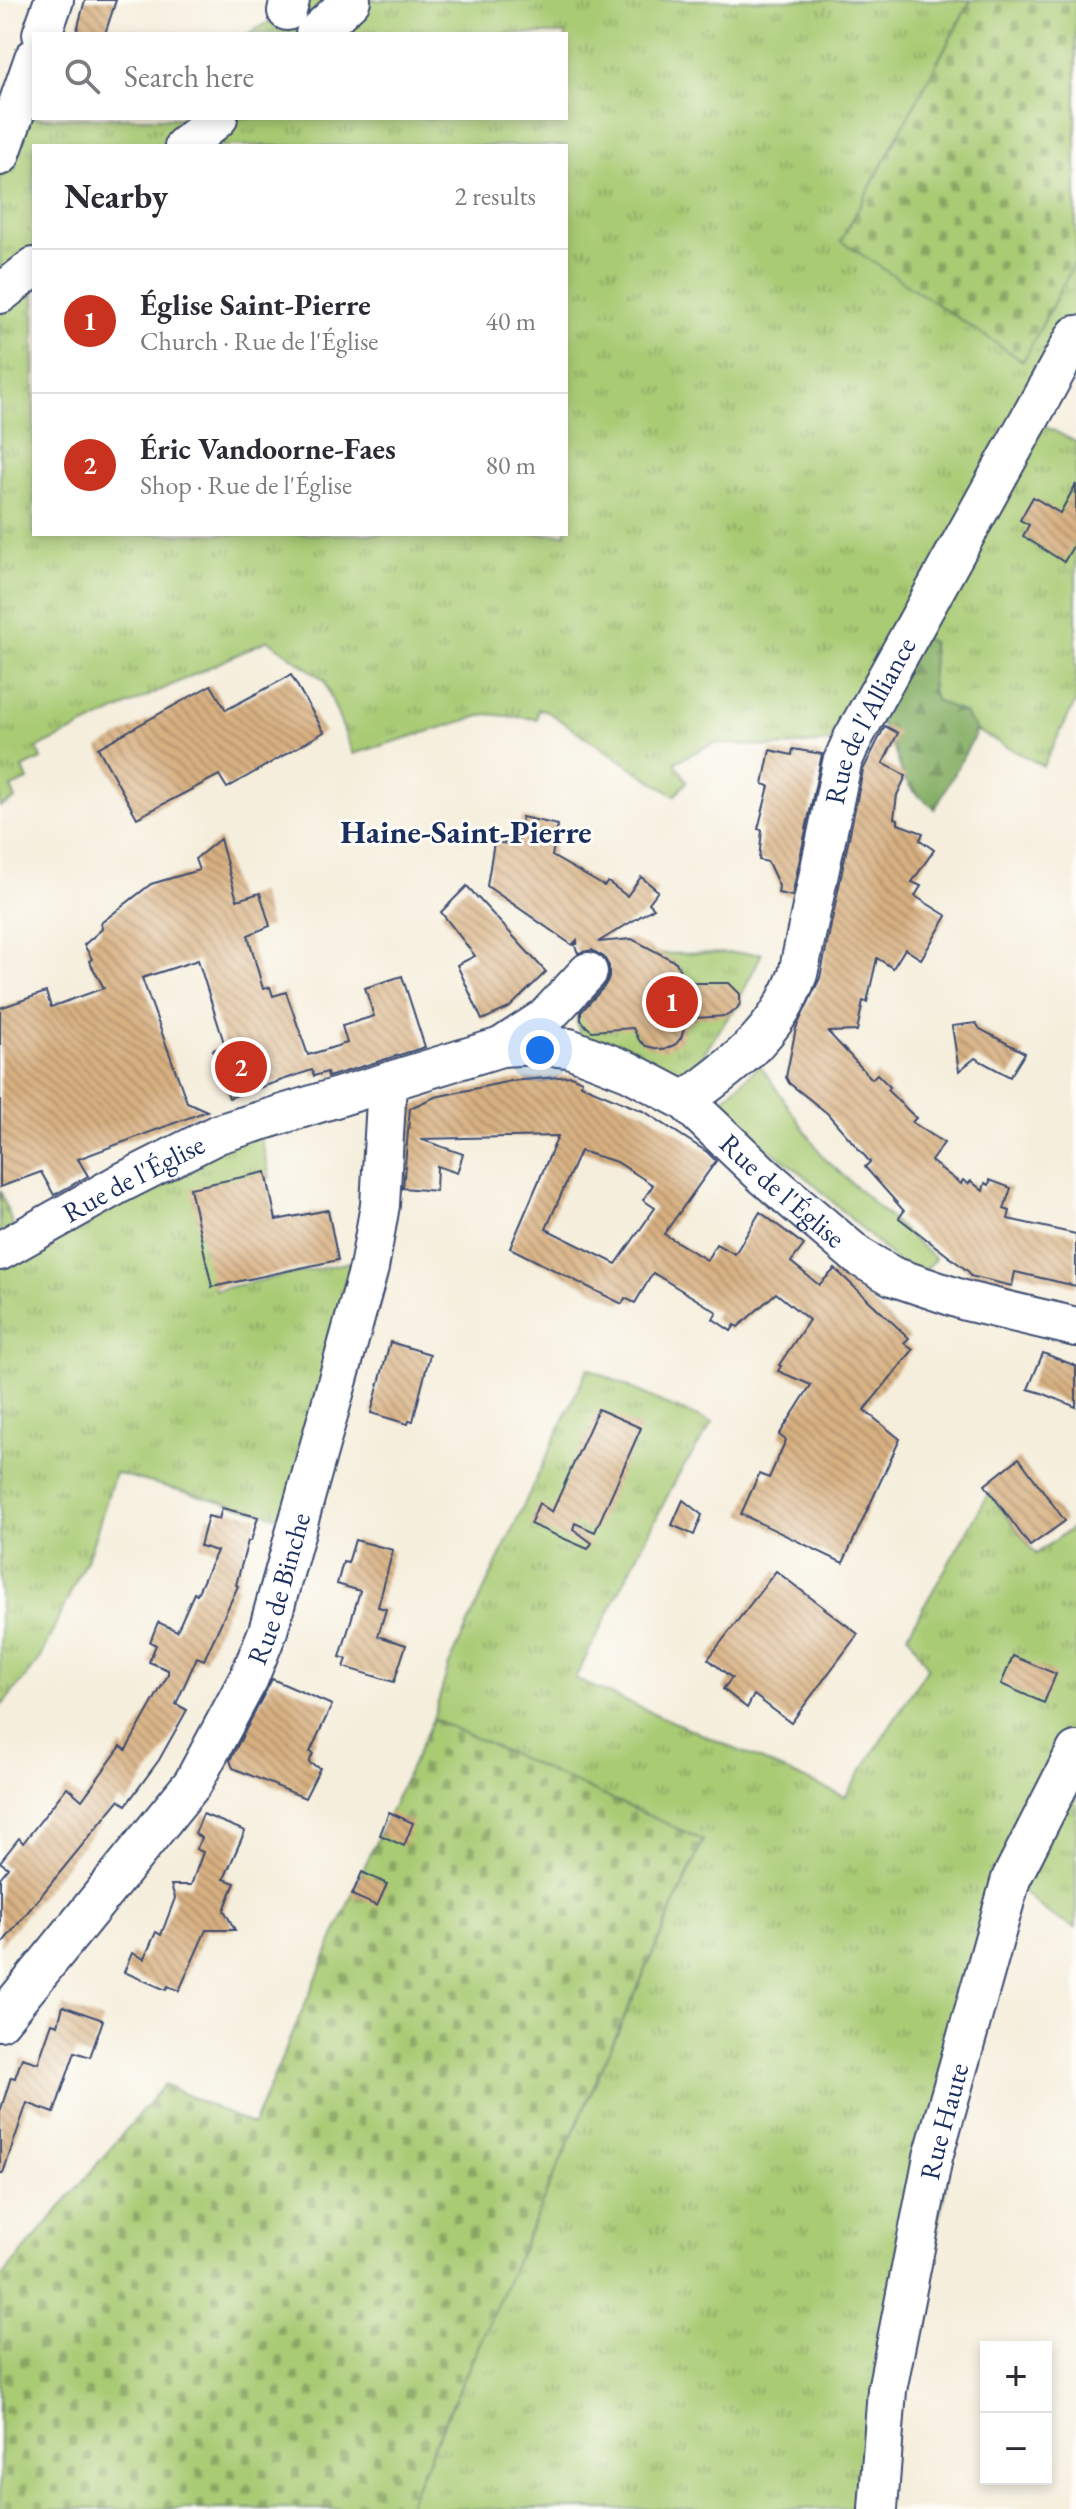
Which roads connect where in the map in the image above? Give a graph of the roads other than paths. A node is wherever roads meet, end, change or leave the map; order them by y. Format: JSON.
{"nodes":[{"id":1,"x":54,"y":0,"type":"edge"},
{"id":2,"x":351,"y":0,"type":"edge"},
{"id":3,"x":297,"y":15,"type":"edge"},
{"id":4,"x":43,"y":32,"type":"edge"},
{"id":5,"x":32,"y":64,"type":"edge"},
{"id":6,"x":216,"y":120,"type":"edge"},
{"id":7,"x":186,"y":144,"type":"edge"},
{"id":8,"x":0,"y":156,"type":"edge"},
{"id":9,"x":32,"y":269,"type":"edge"},
{"id":10,"x":0,"y":294,"type":"edge"},
{"id":11,"x":1076,"y":335,"type":"edge"},
{"id":12,"x":588,"y":972,"type":"dead end"},
{"id":13,"x":501,"y":1047,"type":"junction"},
{"id":14,"x":387,"y":1083,"type":"junction"},
{"id":15,"x":685,"y":1101,"type":"junction"},
{"id":16,"x":0,"y":1251,"type":"edge"},
{"id":17,"x":1076,"y":1327,"type":"edge"},
{"id":18,"x":1076,"y":1751,"type":"edge"},
{"id":19,"x":0,"y":2021,"type":"edge"},
{"id":20,"x":878,"y":2509,"type":"edge"}],
"edges":[{"from":1,"to":4,"type":"street"},
{"from":2,"to":3,"type":"street"},
{"from":5,"to":8,"type":"street"},
{"from":6,"to":7,"type":"street"},
{"from":9,"to":10,"type":"street"},
{"from":11,"to":15,"type":"street","name":"Rue de l'Alliance"},
{"from":12,"to":13,"type":"street","name":"Rue de l'Église"},
{"from":13,"to":14,"type":"street","name":"Rue de l'Église"},
{"from":13,"to":15,"type":"street","name":"Rue de l'Église"},
{"from":14,"to":16,"type":"street","name":"Rue de l'Église"},
{"from":14,"to":19,"type":"street","name":"Rue de Binche"},
{"from":15,"to":17,"type":"street","name":"Rue de l'Église"},
{"from":18,"to":20,"type":"street","name":"Rue Haute"}]}
